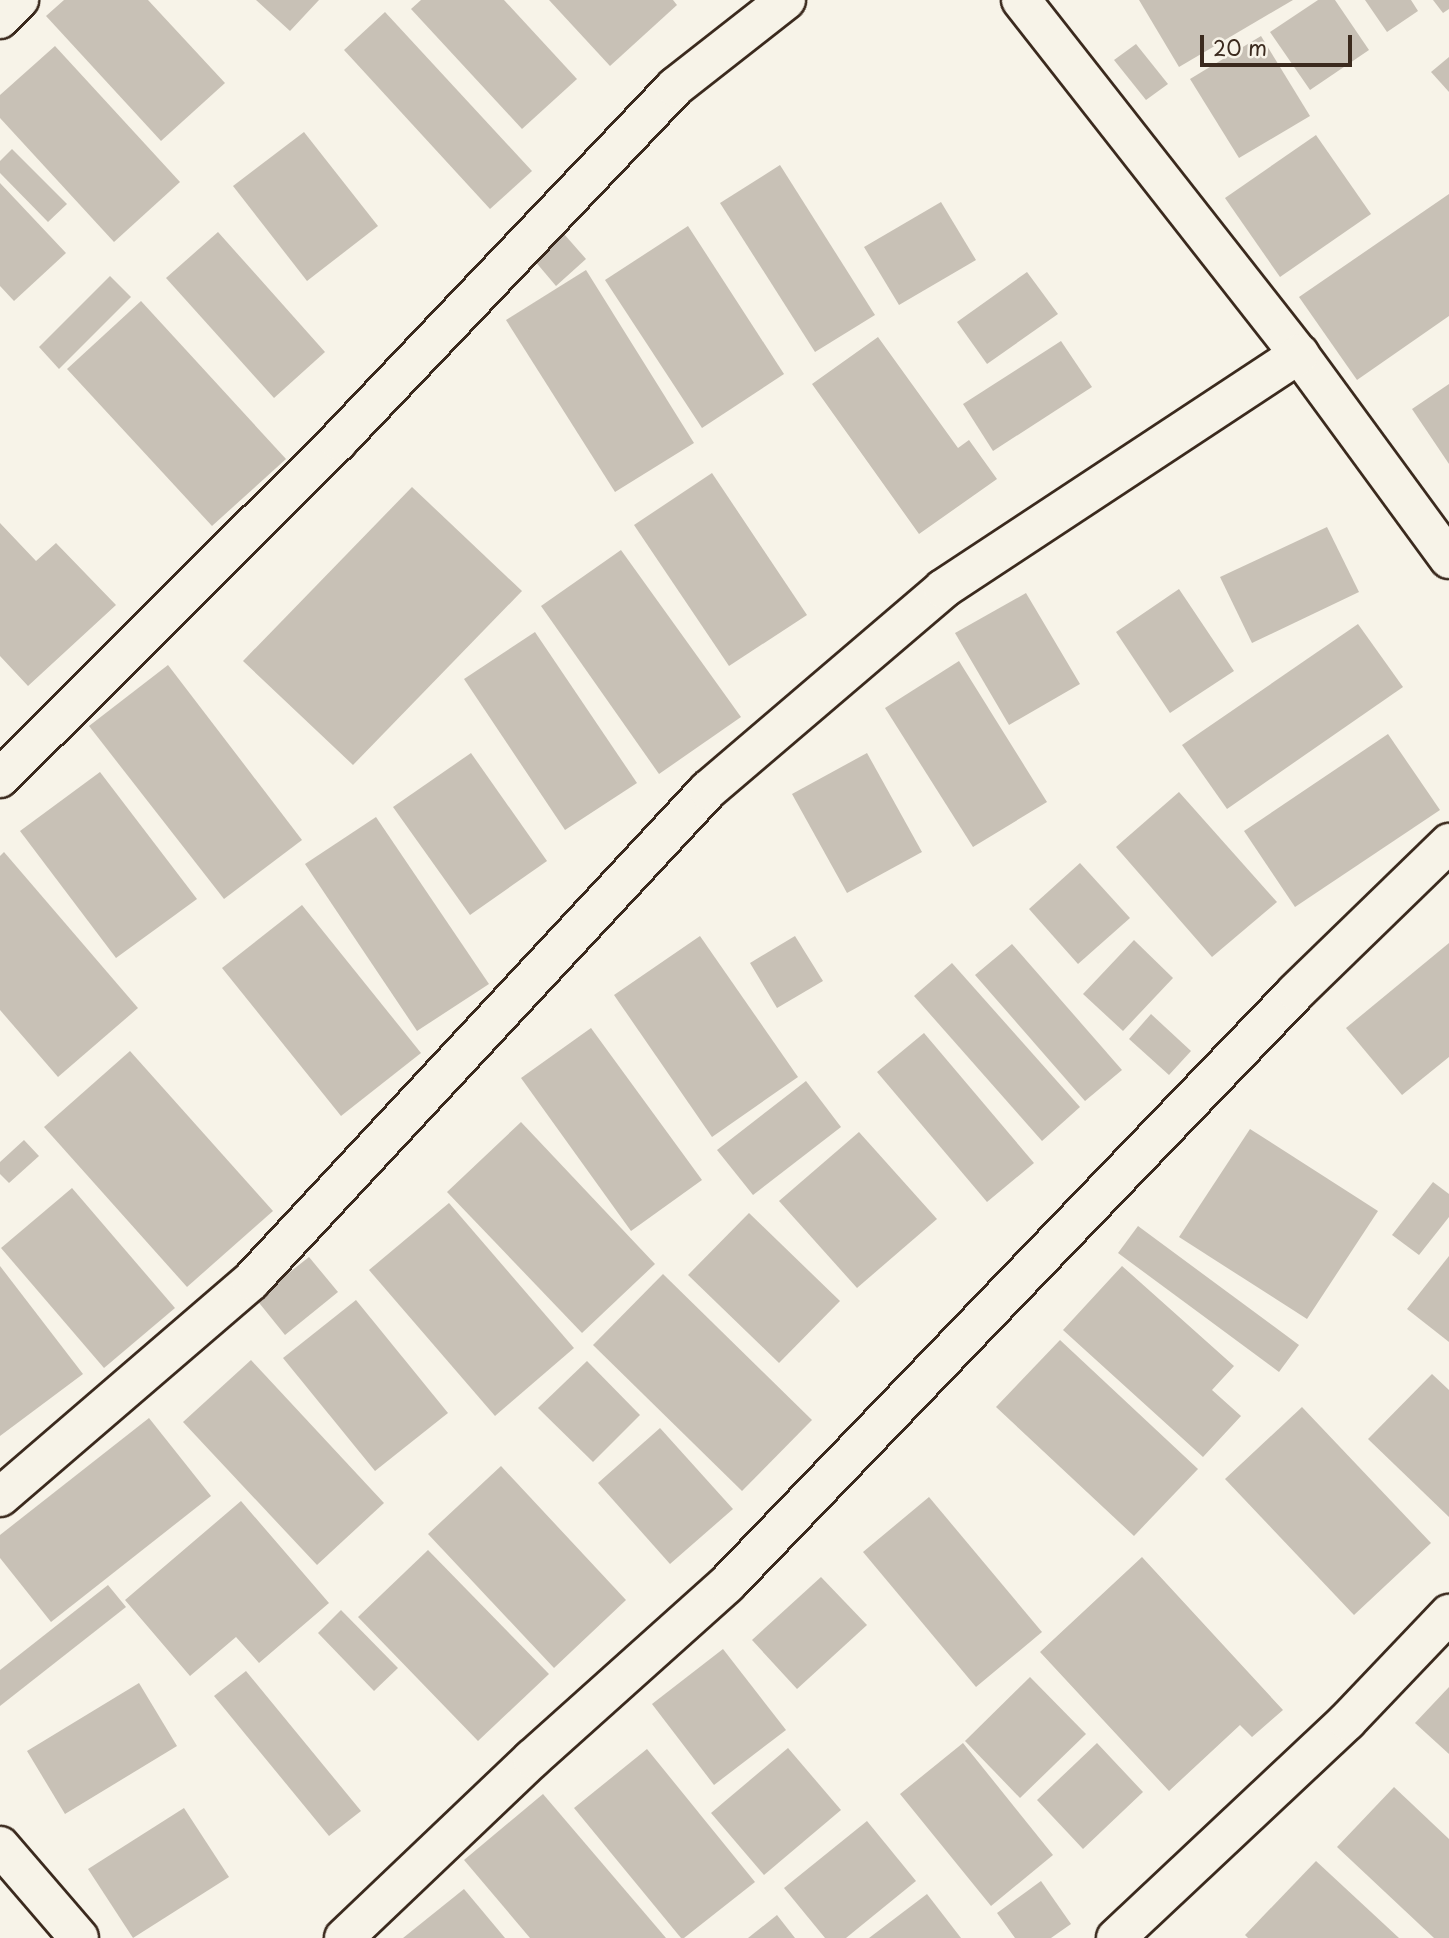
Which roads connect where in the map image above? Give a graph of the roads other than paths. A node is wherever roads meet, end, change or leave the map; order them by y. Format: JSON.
{"nodes":[{"id":1,"x":19,"y":0,"type":"edge"},
{"id":2,"x":786,"y":0,"type":"edge"},
{"id":3,"x":1026,"y":2,"type":"edge"},
{"id":4,"x":0,"y":19,"type":"edge"},
{"id":5,"x":1300,"y":354,"type":"junction"},
{"id":6,"x":1449,"y":559,"type":"edge"},
{"id":7,"x":0,"y":778,"type":"edge"},
{"id":8,"x":1449,"y":843,"type":"edge"},
{"id":9,"x":0,"y":1497,"type":"edge"},
{"id":10,"x":1449,"y":1614,"type":"edge"},
{"id":11,"x":0,"y":1846,"type":"edge"},
{"id":12,"x":79,"y":1938,"type":"edge"},
{"id":13,"x":344,"y":1938,"type":"edge"},
{"id":14,"x":1116,"y":1938,"type":"edge"}],
"edges":[{"from":1,"to":4,"type":"street"},
{"from":2,"to":7,"type":"street"},
{"from":3,"to":5,"type":"street"},
{"from":5,"to":6,"type":"street"},
{"from":5,"to":9,"type":"street"},
{"from":8,"to":13,"type":"street"},
{"from":10,"to":14,"type":"street"},
{"from":11,"to":12,"type":"street"}]}
